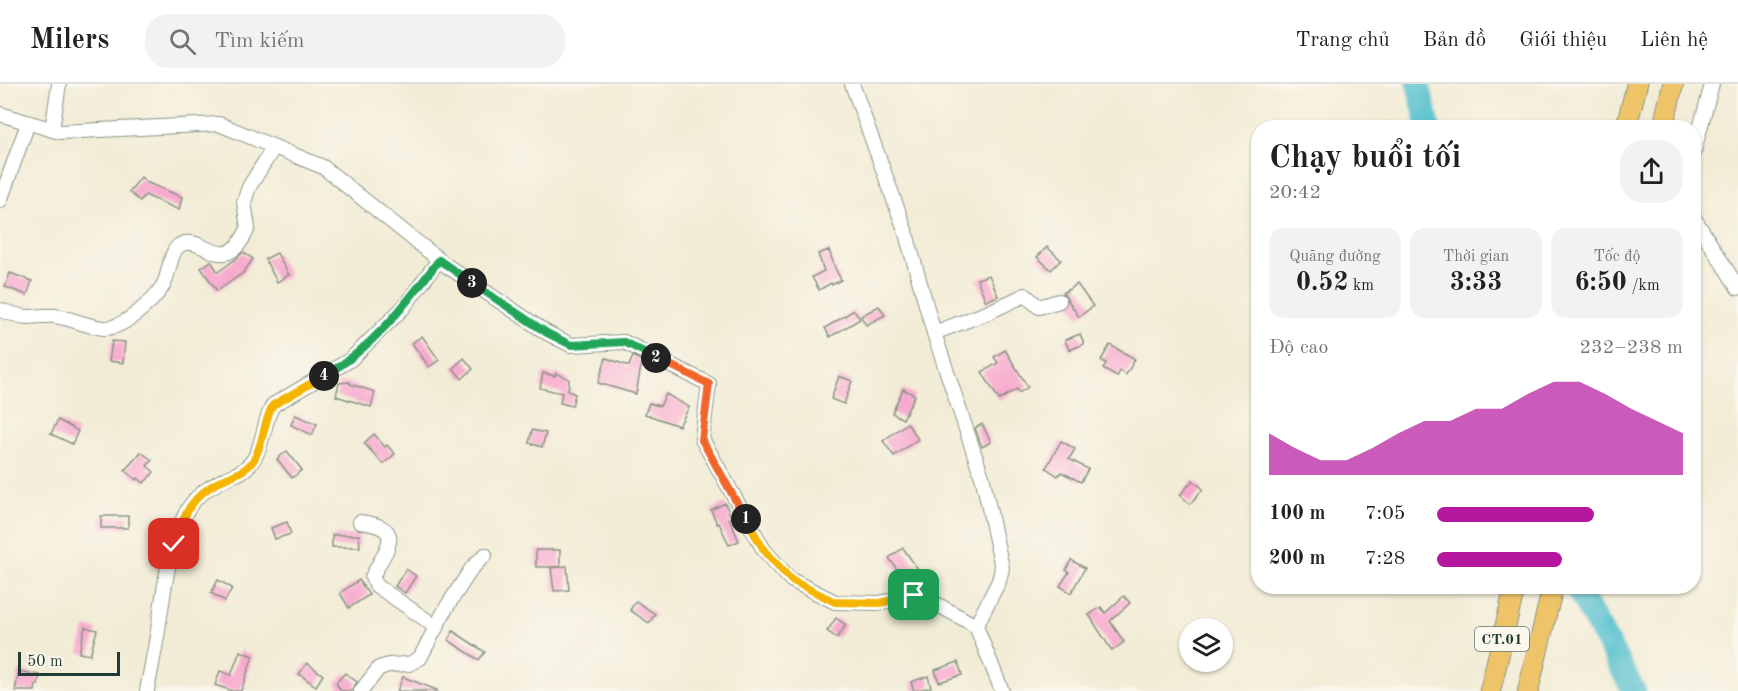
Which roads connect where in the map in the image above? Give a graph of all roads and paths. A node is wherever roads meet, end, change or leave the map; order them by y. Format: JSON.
{"nodes":[{"id":1,"x":59,"y":84,"type":"edge"},
{"id":2,"x":852,"y":84,"type":"edge"},
{"id":3,"x":1637,"y":84,"type":"edge"},
{"id":4,"x":1673,"y":84,"type":"edge"},
{"id":5,"x":1712,"y":84,"type":"edge"},
{"id":6,"x":0,"y":114,"type":"edge"},
{"id":7,"x":1628,"y":120,"type":"edge"},
{"id":8,"x":1665,"y":120,"type":"edge"},
{"id":9,"x":28,"y":123,"type":"junction"},
{"id":10,"x":1701,"y":125,"type":"edge"},
{"id":11,"x":52,"y":130,"type":"junction"},
{"id":12,"x":274,"y":147,"type":"junction"},
{"id":13,"x":0,"y":201,"type":"edge"},
{"id":14,"x":1701,"y":229,"type":"edge"},
{"id":15,"x":439,"y":260,"type":"junction"},
{"id":16,"x":1738,"y":288,"type":"edge"},
{"id":17,"x":1059,"y":301,"type":"dead end"},
{"id":18,"x":0,"y":310,"type":"edge"},
{"id":19,"x":934,"y":333,"type":"junction"},
{"id":20,"x":360,"y":522,"type":"dead end"},
{"id":21,"x":485,"y":555,"type":"dead end"},
{"id":22,"x":1513,"y":594,"type":"edge"},
{"id":23,"x":1551,"y":594,"type":"edge"},
{"id":24,"x":976,"y":626,"type":"junction"},
{"id":25,"x":436,"y":628,"type":"junction"},
{"id":26,"x":147,"y":691,"type":"edge"},
{"id":27,"x":361,"y":691,"type":"edge"},
{"id":28,"x":1002,"y":691,"type":"edge"},
{"id":29,"x":1490,"y":691,"type":"edge"},
{"id":30,"x":1528,"y":691,"type":"edge"}],
"edges":[{"from":1,"to":11,"type":"street"},
{"from":2,"to":19,"type":"street"},
{"from":3,"to":7,"type":"highway"},
{"from":4,"to":8,"type":"highway"},
{"from":5,"to":10,"type":"street"},
{"from":6,"to":9,"type":"street"},
{"from":9,"to":11,"type":"street"},
{"from":9,"to":13,"type":"street"},
{"from":11,"to":12,"type":"street"},
{"from":12,"to":15,"type":"street"},
{"from":12,"to":18,"type":"street"},
{"from":14,"to":16,"type":"street"},
{"from":15,"to":24,"type":"street"},
{"from":15,"to":26,"type":"street"},
{"from":17,"to":19,"type":"street"},
{"from":19,"to":24,"type":"street"},
{"from":20,"to":25,"type":"street"},
{"from":21,"to":25,"type":"street"},
{"from":22,"to":29,"type":"highway","number":"CT.01"},
{"from":23,"to":30,"type":"highway","number":"CT.01"},
{"from":24,"to":28,"type":"street"},
{"from":25,"to":27,"type":"street"}]}
